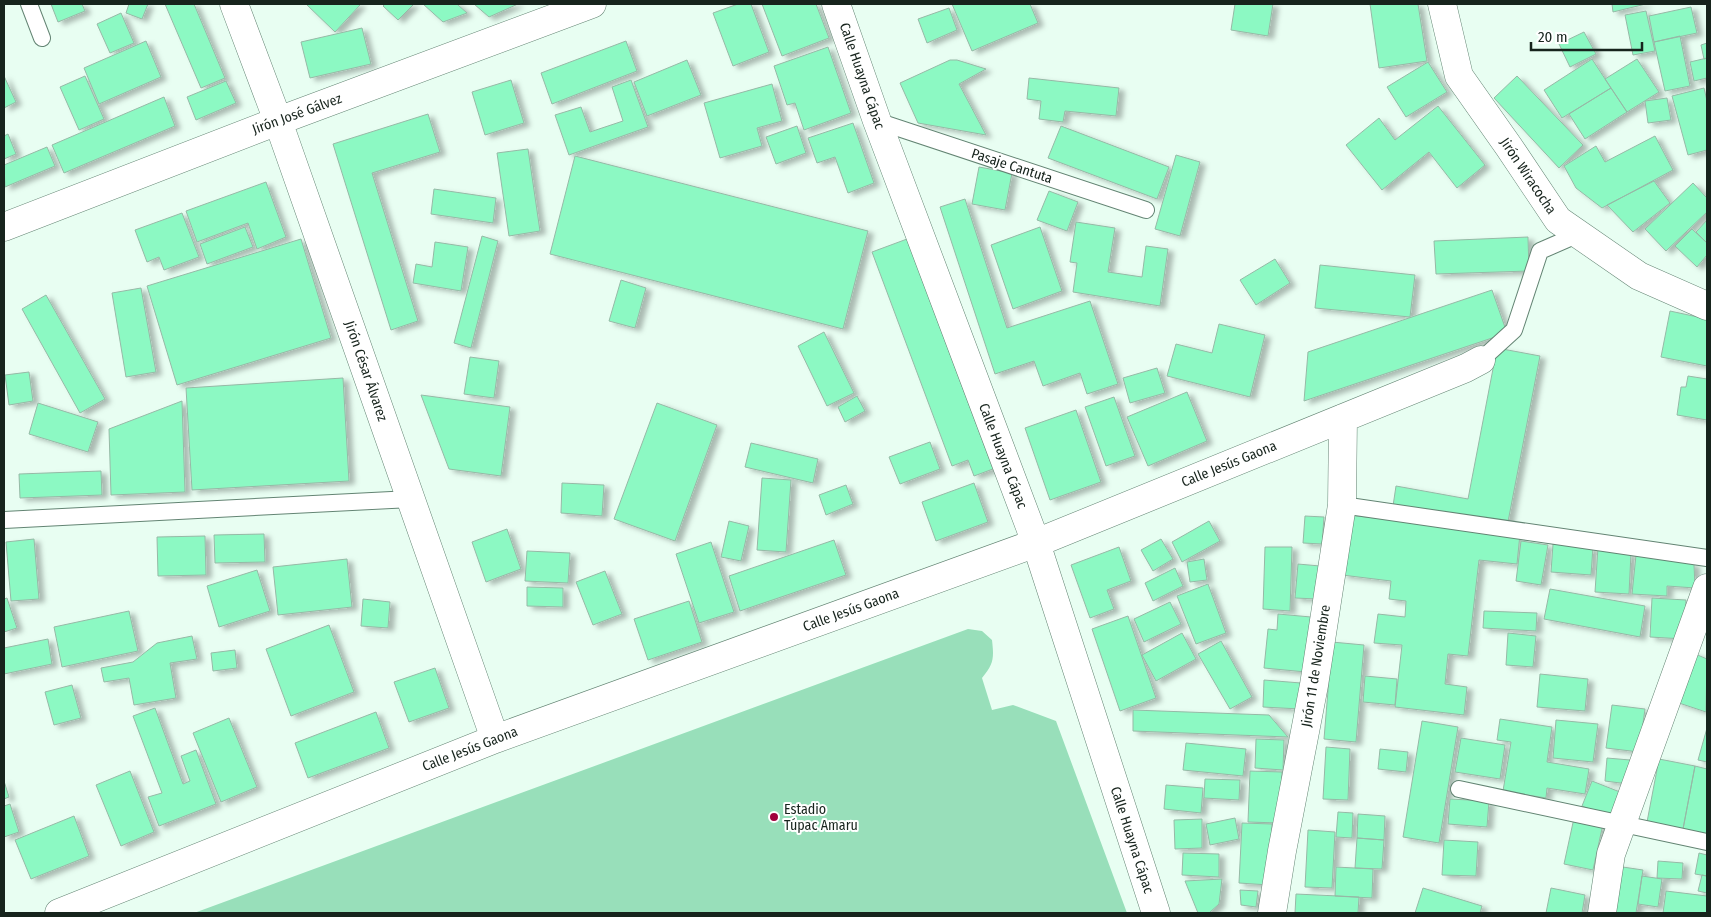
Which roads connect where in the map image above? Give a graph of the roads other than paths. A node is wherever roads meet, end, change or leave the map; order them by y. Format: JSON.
{"nodes":[{"id":1,"x":29,"y":4,"type":"edge"},
{"id":2,"x":234,"y":4,"type":"edge"},
{"id":3,"x":592,"y":4,"type":"edge"},
{"id":4,"x":836,"y":4,"type":"edge"},
{"id":5,"x":1442,"y":4,"type":"edge"},
{"id":6,"x":42,"y":38,"type":"dead end"},
{"id":7,"x":278,"y":121,"type":"junction"},
{"id":8,"x":877,"y":121,"type":"junction"},
{"id":9,"x":1146,"y":210,"type":"dead end"},
{"id":10,"x":4,"y":227,"type":"edge"},
{"id":11,"x":1579,"y":234,"type":"junction"},
{"id":12,"x":1707,"y":306,"type":"edge"},
{"id":13,"x":1481,"y":360,"type":"joint"},
{"id":14,"x":1343,"y":418,"type":"junction"},
{"id":15,"x":411,"y":500,"type":"junction"},
{"id":16,"x":1342,"y":506,"type":"junction"},
{"id":17,"x":4,"y":520,"type":"edge"},
{"id":18,"x":1036,"y":543,"type":"junction"},
{"id":19,"x":1707,"y":558,"type":"edge"},
{"id":20,"x":1707,"y":588,"type":"edge"},
{"id":21,"x":495,"y":739,"type":"junction"},
{"id":22,"x":1459,"y":789,"type":"dead end"},
{"id":23,"x":1622,"y":823,"type":"junction"},
{"id":24,"x":1707,"y":842,"type":"edge"},
{"id":25,"x":59,"y":913,"type":"edge"},
{"id":26,"x":1156,"y":913,"type":"edge"},
{"id":27,"x":1272,"y":913,"type":"edge"},
{"id":28,"x":1602,"y":913,"type":"edge"}],
"edges":[{"from":1,"to":6,"type":"lane"},
{"from":2,"to":7,"type":"street","name":"Jirón César Álvarez"},
{"from":3,"to":7,"type":"street","name":"Jirón José Gálvez"},
{"from":4,"to":8,"type":"street","name":"Calle Huayna Cápac"},
{"from":5,"to":11,"type":"street","name":"Jirón Wiracocha"},
{"from":7,"to":10,"type":"street","name":"Jirón José Gálvez"},
{"from":7,"to":15,"type":"street","name":"Jirón César Álvarez"},
{"from":8,"to":9,"type":"lane","name":"Pasaje Cantuta"},
{"from":8,"to":18,"type":"street","name":"Calle Huayna Cápac"},
{"from":11,"to":12,"type":"street","name":"Jirón Wiracocha"},
{"from":11,"to":13,"type":"lane","name":"Calle Jesús Gaona"},
{"from":13,"to":14,"type":"street","name":"Calle Jesús Gaona"},
{"from":14,"to":16,"type":"street","name":"Jirón 11 de Noviembre"},
{"from":14,"to":18,"type":"street","name":"Calle Jesús Gaona"},
{"from":15,"to":17,"type":"lane"},
{"from":15,"to":21,"type":"street","name":"Jirón César Álvarez"},
{"from":16,"to":19,"type":"lane"},
{"from":16,"to":27,"type":"street","name":"Jirón 11 de Noviembre"},
{"from":18,"to":21,"type":"street","name":"Calle Jesús Gaona"},
{"from":18,"to":26,"type":"street","name":"Calle Huayna Cápac"},
{"from":20,"to":23,"type":"street"},
{"from":21,"to":25,"type":"street","name":"Calle Jesús Gaona"},
{"from":22,"to":23,"type":"lane"},
{"from":23,"to":24,"type":"lane"},
{"from":23,"to":28,"type":"street"}]}
